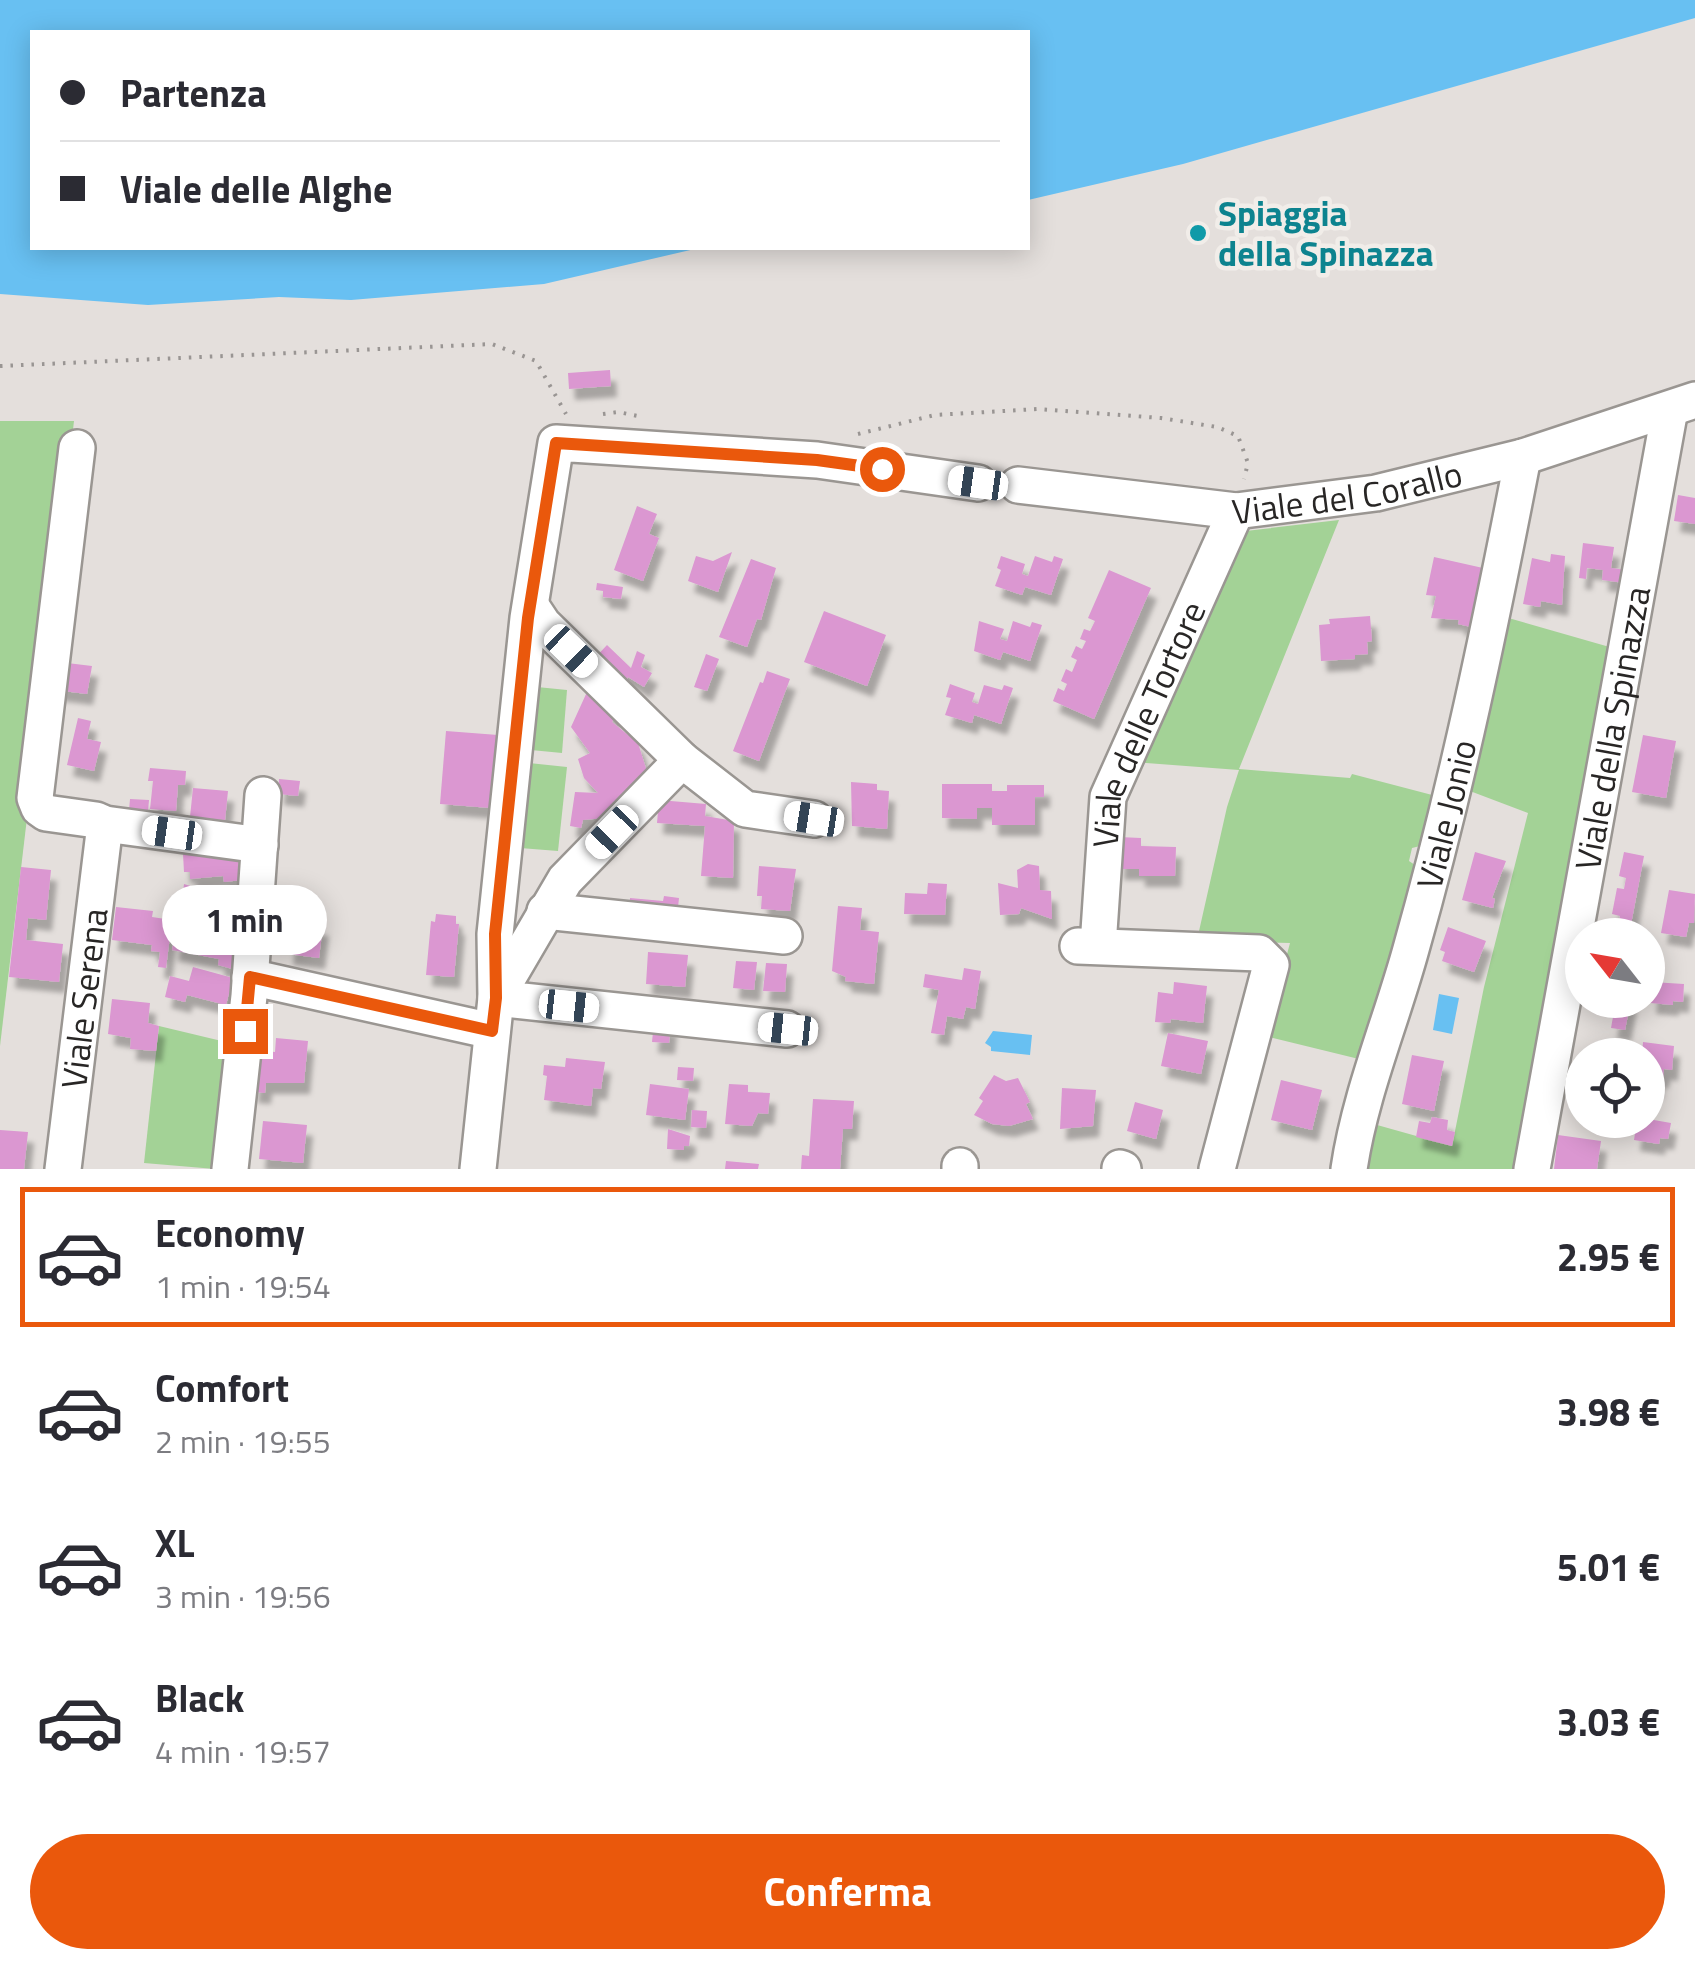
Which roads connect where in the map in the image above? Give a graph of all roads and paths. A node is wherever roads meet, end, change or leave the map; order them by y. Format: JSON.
{"nodes":[{"id":1,"x":0,"y":366,"type":"edge"},
{"id":2,"x":1682,"y":404,"type":"edge"},
{"id":3,"x":602,"y":414,"type":"dead end"},
{"id":4,"x":648,"y":418,"type":"dead end"},
{"id":5,"x":562,"y":430,"type":"junction"},
{"id":6,"x":854,"y":435,"type":"dead end"},
{"id":7,"x":77,"y":448,"type":"dead end"},
{"id":8,"x":1523,"y":457,"type":"junction"},
{"id":9,"x":978,"y":483,"type":"dead end"},
{"id":10,"x":1018,"y":486,"type":"dead end"},
{"id":11,"x":1236,"y":512,"type":"junction"},
{"id":12,"x":531,"y":606,"type":"junction"},
{"id":13,"x":682,"y":760,"type":"junction"},
{"id":14,"x":263,"y":795,"type":"dead end"},
{"id":15,"x":814,"y":819,"type":"dead end"},
{"id":16,"x":105,"y":824,"type":"junction"},
{"id":17,"x":260,"y":845,"type":"junction"},
{"id":18,"x":545,"y":912,"type":"junction"},
{"id":19,"x":784,"y":936,"type":"dead end"},
{"id":20,"x":250,"y":987,"type":"junction"},
{"id":21,"x":494,"y":1015,"type":"junction"},
{"id":22,"x":788,"y":1029,"type":"dead end"},
{"id":23,"x":63,"y":1169,"type":"edge"},
{"id":24,"x":230,"y":1169,"type":"edge"},
{"id":25,"x":478,"y":1169,"type":"edge"},
{"id":26,"x":1218,"y":1169,"type":"edge"},
{"id":27,"x":1349,"y":1169,"type":"edge"},
{"id":28,"x":1532,"y":1169,"type":"edge"}],
"edges":[{"from":1,"to":5,"type":"path"},
{"from":2,"to":8,"type":"street","name":"Viale del Corallo"},
{"from":2,"to":28,"type":"street","name":"Viale della Spinazza"},
{"from":3,"to":4,"type":"path"},
{"from":5,"to":9,"type":"street"},
{"from":5,"to":12,"type":"street"},
{"from":6,"to":11,"type":"path"},
{"from":7,"to":16,"type":"street"},
{"from":8,"to":11,"type":"street","name":"Viale del Corallo"},
{"from":8,"to":27,"type":"street","name":"Viale Jonio"},
{"from":10,"to":11,"type":"street","name":"Viale del Corallo"},
{"from":11,"to":26,"type":"street","name":"Viale delle Tortore"},
{"from":12,"to":13,"type":"street"},
{"from":12,"to":21,"type":"street"},
{"from":13,"to":15,"type":"street"},
{"from":13,"to":18,"type":"street"},
{"from":14,"to":17,"type":"street"},
{"from":16,"to":17,"type":"street"},
{"from":16,"to":23,"type":"street","name":"Viale Serena"},
{"from":17,"to":20,"type":"street"},
{"from":18,"to":19,"type":"street"},
{"from":18,"to":21,"type":"street"},
{"from":20,"to":21,"type":"street"},
{"from":20,"to":24,"type":"street"},
{"from":21,"to":22,"type":"street"},
{"from":21,"to":25,"type":"street"}]}
